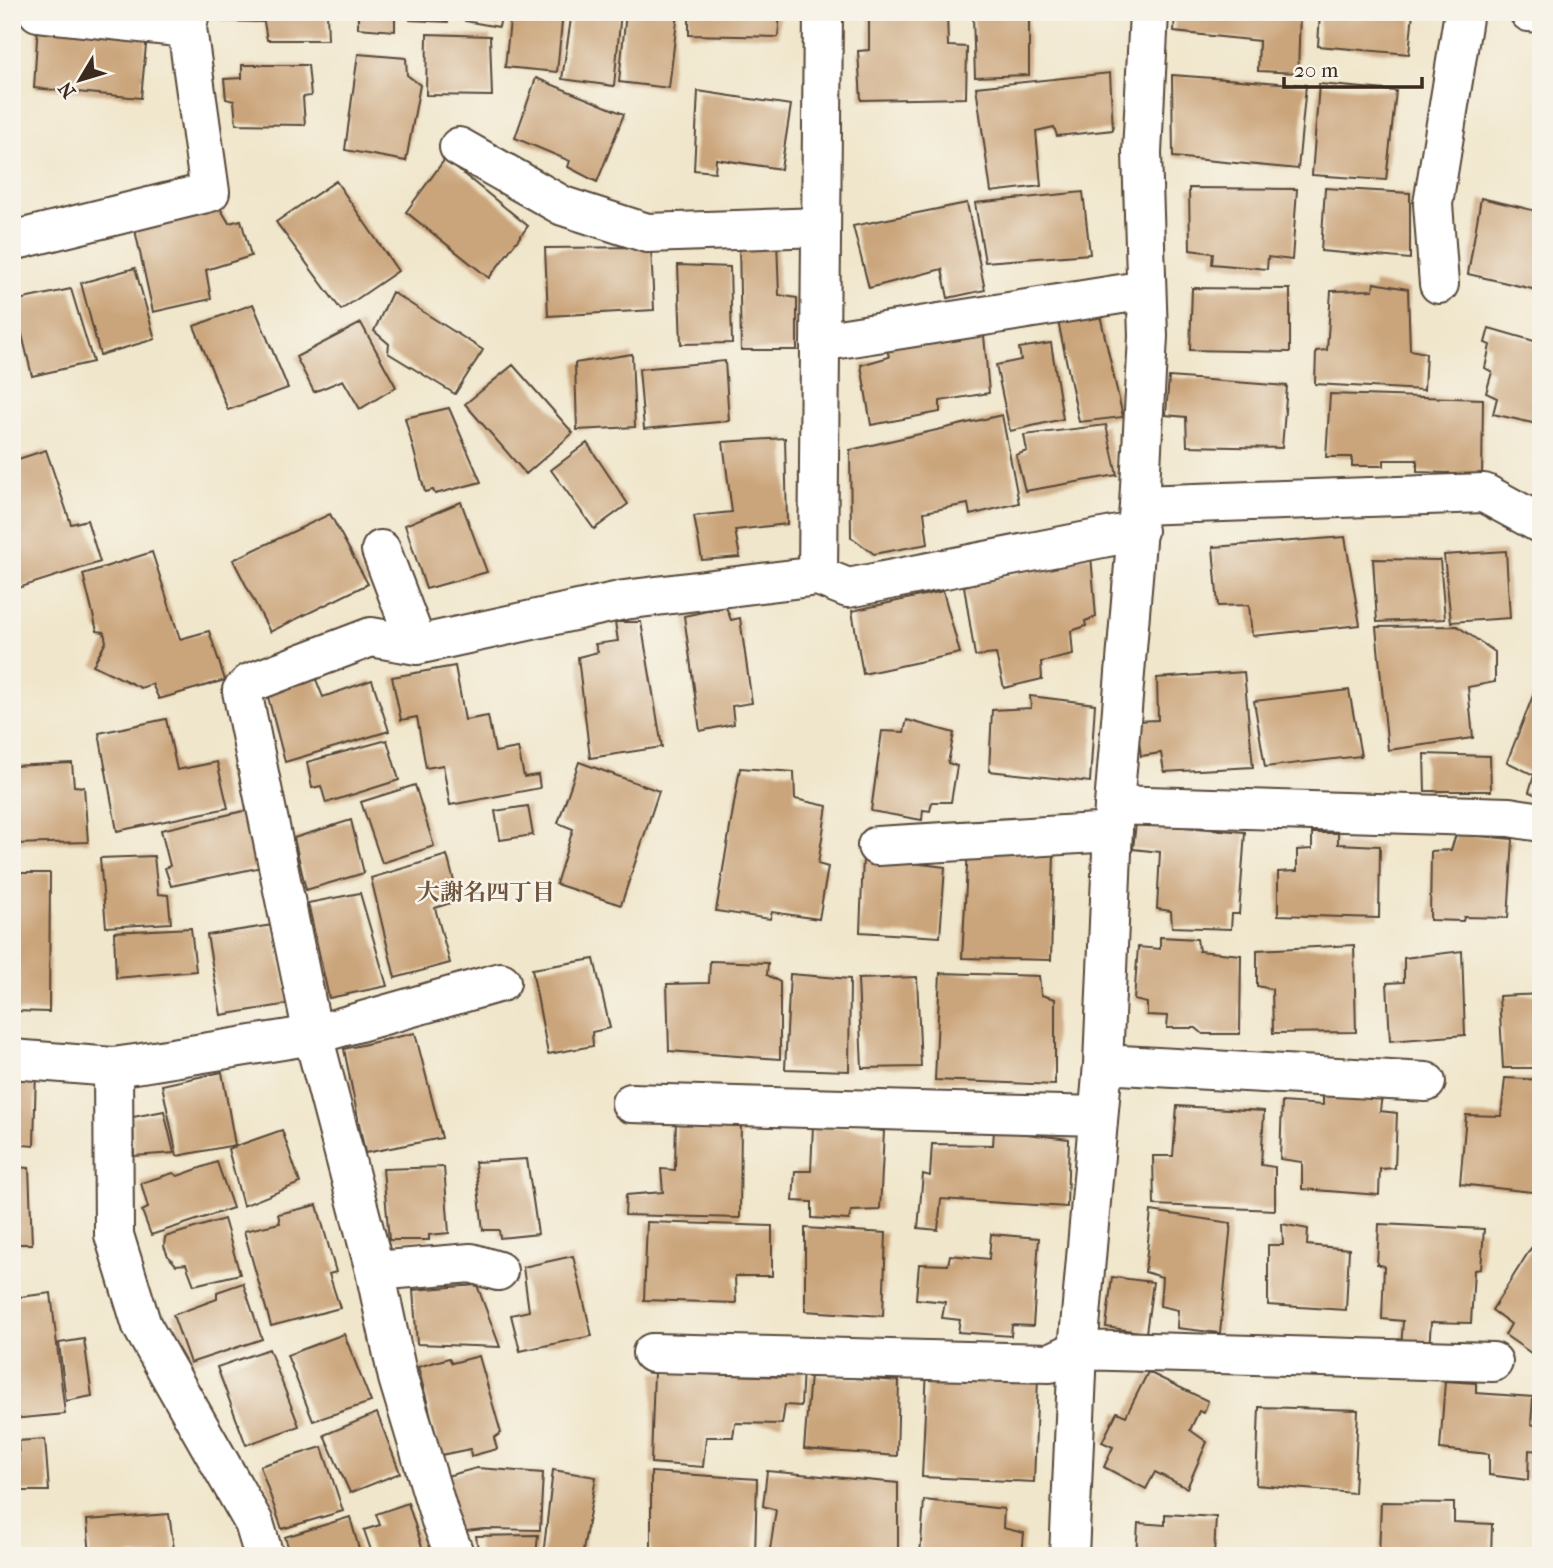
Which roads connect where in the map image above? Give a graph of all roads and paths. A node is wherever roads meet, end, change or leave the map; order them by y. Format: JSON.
{"nodes":[{"id":1,"x":38,"y":12,"type":"edge"},
{"id":2,"x":823,"y":12,"type":"edge"},
{"id":3,"x":1149,"y":12,"type":"edge"},
{"id":4,"x":1464,"y":12,"type":"edge"},
{"id":5,"x":1529,"y":12,"type":"edge"},
{"id":6,"x":1541,"y":13,"type":"edge"},
{"id":7,"x":189,"y":20,"type":"edge"},
{"id":8,"x":459,"y":147,"type":"dead end"},
{"id":9,"x":821,"y":227,"type":"junction"},
{"id":10,"x":12,"y":241,"type":"edge"},
{"id":11,"x":1439,"y":284,"type":"dead end"},
{"id":12,"x":1146,"y":290,"type":"junction"},
{"id":13,"x":820,"y":342,"type":"junction"},
{"id":14,"x":1138,"y":518,"type":"junction"},
{"id":15,"x":1541,"y":524,"type":"edge"},
{"id":16,"x":380,"y":550,"type":"dead end"},
{"id":17,"x":818,"y":576,"type":"junction"},
{"id":18,"x":417,"y":645,"type":"junction"},
{"id":19,"x":1113,"y":818,"type":"junction"},
{"id":20,"x":1541,"y":822,"type":"edge"},
{"id":21,"x":877,"y":846,"type":"dead end"},
{"id":22,"x":501,"y":982,"type":"dead end"},
{"id":23,"x":313,"y":1035,"type":"junction"},
{"id":24,"x":12,"y":1059,"type":"edge"},
{"id":25,"x":1103,"y":1064,"type":"junction"},
{"id":26,"x":113,"y":1067,"type":"junction"},
{"id":27,"x":1426,"y":1082,"type":"dead end"},
{"id":28,"x":631,"y":1103,"type":"dead end"},
{"id":29,"x":1098,"y":1116,"type":"junction"},
{"id":30,"x":375,"y":1271,"type":"junction"},
{"id":31,"x":498,"y":1271,"type":"dead end"},
{"id":32,"x":1078,"y":1350,"type":"junction"},
{"id":33,"x":652,"y":1353,"type":"dead end"},
{"id":34,"x":1493,"y":1362,"type":"dead end"},
{"id":35,"x":264,"y":1556,"type":"edge"},
{"id":36,"x":455,"y":1556,"type":"edge"},
{"id":37,"x":1069,"y":1556,"type":"edge"}],
"edges":[{"from":1,"to":7,"type":"street"},
{"from":2,"to":9,"type":"street"},
{"from":3,"to":12,"type":"street"},
{"from":4,"to":11,"type":"street"},
{"from":5,"to":6,"type":"street"},
{"from":7,"to":10,"type":"street"},
{"from":8,"to":9,"type":"street"},
{"from":9,"to":13,"type":"street"},
{"from":12,"to":13,"type":"street"},
{"from":12,"to":14,"type":"street"},
{"from":13,"to":17,"type":"street"},
{"from":14,"to":15,"type":"street"},
{"from":14,"to":17,"type":"street"},
{"from":14,"to":19,"type":"street"},
{"from":16,"to":18,"type":"street"},
{"from":17,"to":18,"type":"street"},
{"from":18,"to":23,"type":"street"},
{"from":19,"to":20,"type":"street"},
{"from":19,"to":21,"type":"street"},
{"from":19,"to":25,"type":"street"},
{"from":22,"to":23,"type":"street"},
{"from":23,"to":26,"type":"street"},
{"from":23,"to":30,"type":"street"},
{"from":24,"to":26,"type":"street"},
{"from":25,"to":27,"type":"street"},
{"from":25,"to":29,"type":"street"},
{"from":26,"to":35,"type":"street"},
{"from":28,"to":29,"type":"street"},
{"from":29,"to":32,"type":"street"},
{"from":30,"to":31,"type":"street"},
{"from":30,"to":36,"type":"street"},
{"from":32,"to":33,"type":"street"},
{"from":32,"to":34,"type":"street"},
{"from":32,"to":37,"type":"street"}]}
